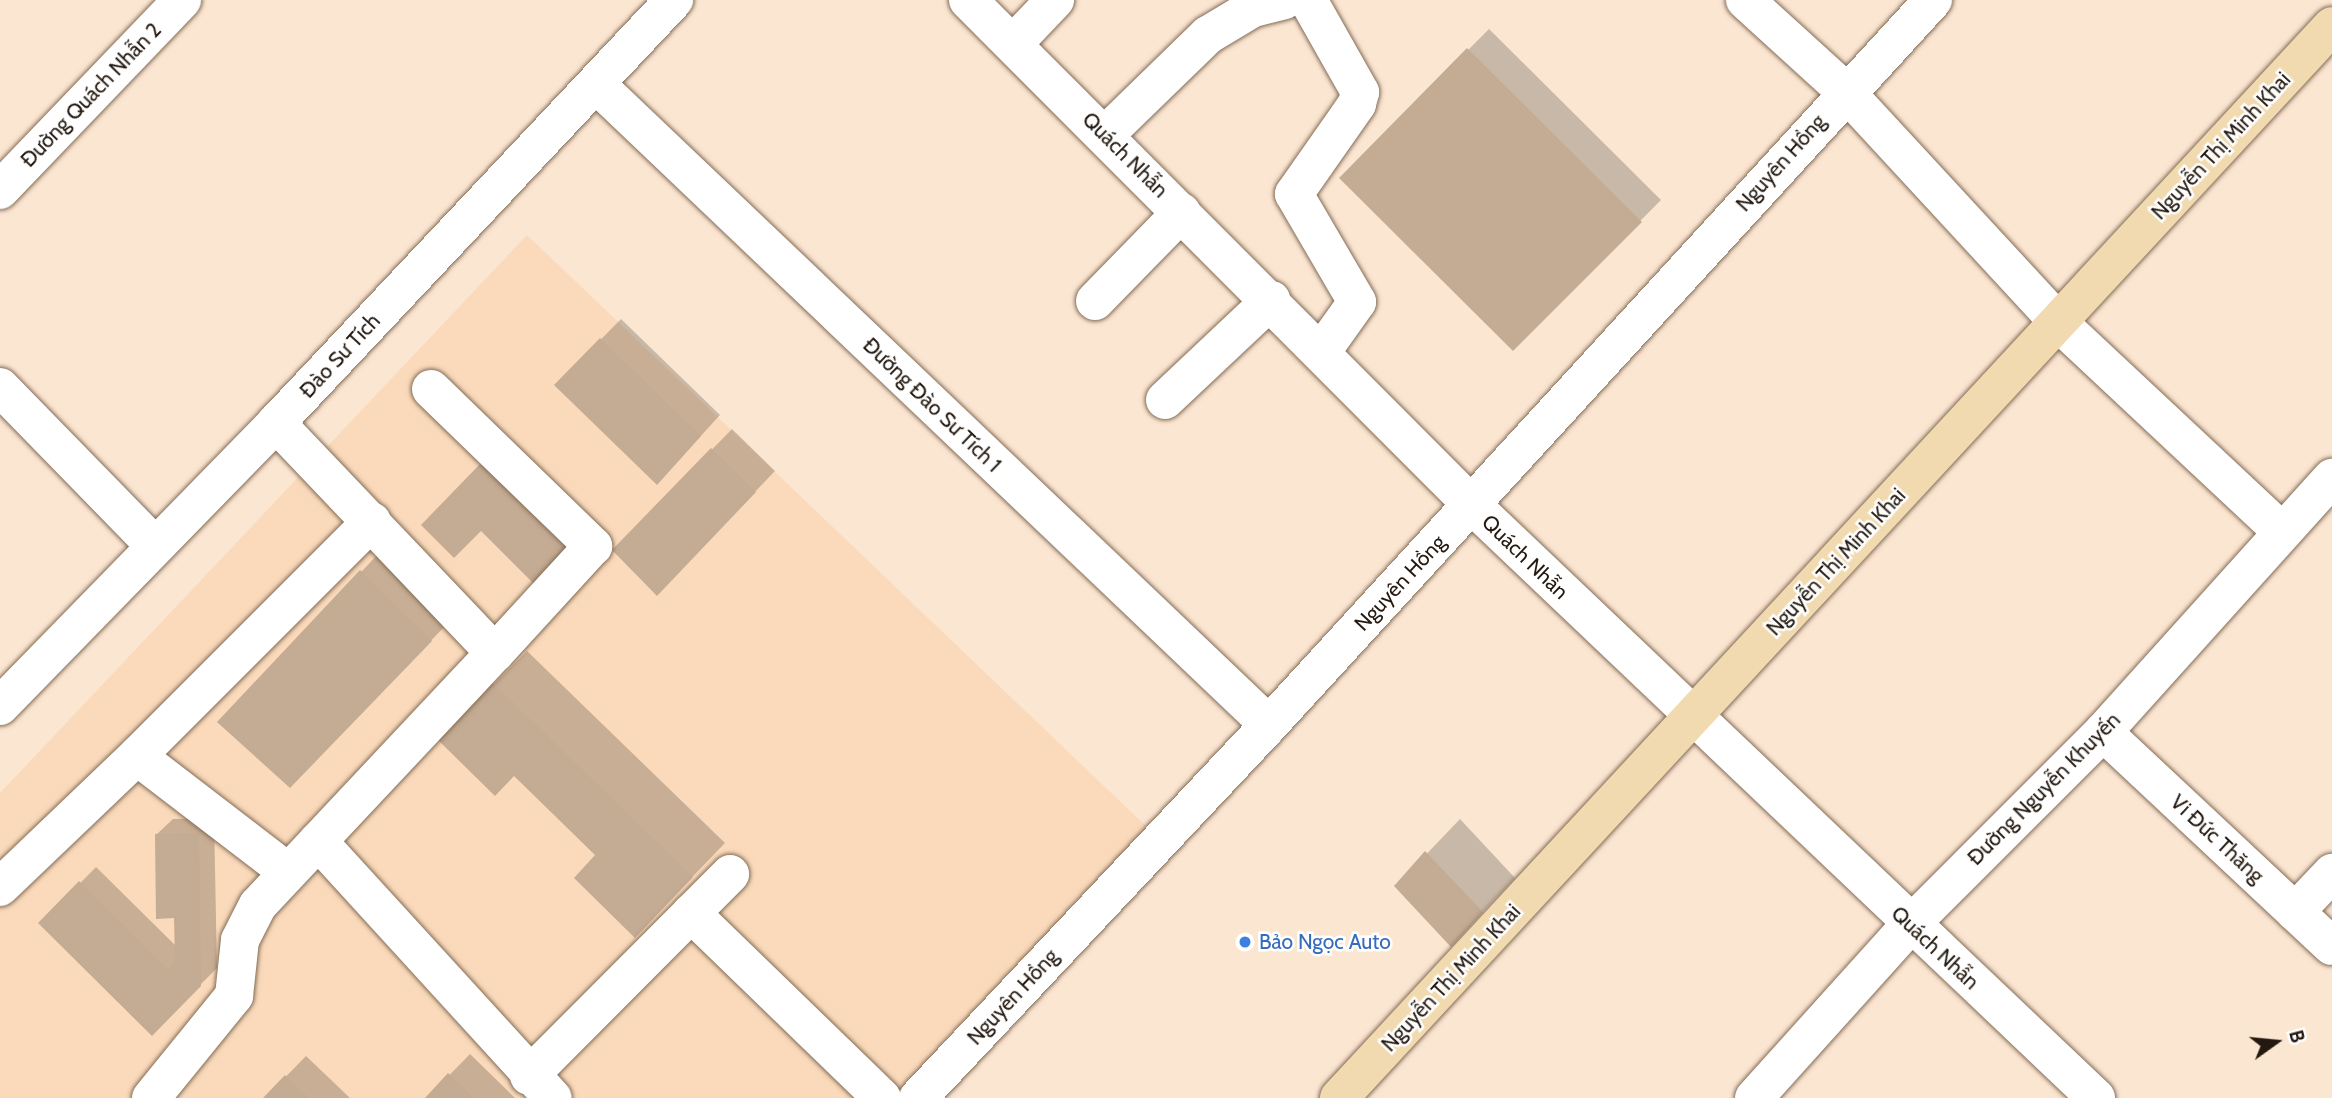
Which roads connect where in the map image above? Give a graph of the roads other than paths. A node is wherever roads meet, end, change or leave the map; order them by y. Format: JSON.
{"nodes":[{"id":1,"x":182,"y":0,"type":"edge"},
{"id":2,"x":674,"y":0,"type":"edge"},
{"id":3,"x":968,"y":0,"type":"edge"},
{"id":4,"x":1055,"y":0,"type":"edge"},
{"id":5,"x":1288,"y":0,"type":"edge"},
{"id":6,"x":1745,"y":0,"type":"edge"},
{"id":7,"x":1933,"y":0,"type":"edge"},
{"id":8,"x":2332,"y":26,"type":"edge"},
{"id":9,"x":1013,"y":44,"type":"junction"},
{"id":10,"x":596,"y":84,"type":"junction"},
{"id":11,"x":1845,"y":91,"type":"junction"},
{"id":12,"x":1105,"y":135,"type":"junction"},
{"id":13,"x":0,"y":190,"type":"edge"},
{"id":14,"x":1182,"y":212,"type":"junction"},
{"id":15,"x":1271,"y":300,"type":"junction"},
{"id":16,"x":1094,"y":301,"type":"dead end"},
{"id":17,"x":2058,"y":322,"type":"junction"},
{"id":18,"x":1322,"y":351,"type":"junction"},
{"id":19,"x":0,"y":387,"type":"edge"},
{"id":20,"x":431,"y":389,"type":"dead end"},
{"id":21,"x":1165,"y":400,"type":"dead end"},
{"id":22,"x":276,"y":423,"type":"junction"},
{"id":23,"x":2332,"y":478,"type":"edge"},
{"id":24,"x":1472,"y":505,"type":"junction"},
{"id":25,"x":372,"y":521,"type":"junction"},
{"id":26,"x":2281,"y":531,"type":"junction"},
{"id":27,"x":154,"y":545,"type":"junction"},
{"id":28,"x":495,"y":653,"type":"junction"},
{"id":29,"x":0,"y":706,"type":"edge"},
{"id":30,"x":1692,"y":717,"type":"junction"},
{"id":31,"x":1269,"y":725,"type":"junction"},
{"id":32,"x":2103,"y":732,"type":"junction"},
{"id":33,"x":138,"y":756,"type":"junction"},
{"id":34,"x":318,"y":841,"type":"junction"},
{"id":35,"x":288,"y":872,"type":"junction"},
{"id":36,"x":2332,"y":873,"type":"edge"},
{"id":37,"x":730,"y":874,"type":"dead end"},
{"id":38,"x":0,"y":887,"type":"edge"},
{"id":39,"x":2295,"y":912,"type":"junction"},
{"id":40,"x":691,"y":913,"type":"junction"},
{"id":41,"x":1910,"y":925,"type":"junction"},
{"id":42,"x":2332,"y":946,"type":"edge"},
{"id":43,"x":541,"y":1087,"type":"edge"},
{"id":44,"x":151,"y":1098,"type":"edge"},
{"id":45,"x":882,"y":1098,"type":"edge"},
{"id":46,"x":918,"y":1098,"type":"edge"},
{"id":47,"x":1339,"y":1098,"type":"edge"},
{"id":48,"x":1754,"y":1098,"type":"edge"},
{"id":49,"x":2096,"y":1098,"type":"edge"}],
"edges":[{"from":1,"to":13,"type":"street","name":"Đường Quách Nhẫn 2"},
{"from":2,"to":10,"type":"street","name":"Đào Sư Tích"},
{"from":3,"to":9,"type":"street","name":"Quách Nhẫn"},
{"from":4,"to":9,"type":"street"},
{"from":5,"to":12,"type":"street"},
{"from":5,"to":18,"type":"street"},
{"from":6,"to":11,"type":"street"},
{"from":7,"to":11,"type":"street","name":"Nguyên Hồng"},
{"from":8,"to":17,"type":"main road","name":"Nguyễn Thị Minh Khai"},
{"from":9,"to":12,"type":"street","name":"Quách Nhẫn"},
{"from":10,"to":22,"type":"street","name":"Đào Sư Tích"},
{"from":10,"to":31,"type":"street","name":"Đường Đào Sư Tích 1"},
{"from":11,"to":17,"type":"street"},
{"from":11,"to":24,"type":"street","name":"Nguyên Hồng"},
{"from":12,"to":14,"type":"street","name":"Quách Nhẫn"},
{"from":14,"to":15,"type":"street","name":"Quách Nhẫn"},
{"from":14,"to":16,"type":"street"},
{"from":15,"to":18,"type":"street","name":"Quách Nhẫn"},
{"from":15,"to":21,"type":"street"},
{"from":17,"to":26,"type":"street"},
{"from":17,"to":30,"type":"main road","name":"Nguyễn Thị Minh Khai"},
{"from":18,"to":24,"type":"street","name":"Quách Nhẫn"},
{"from":19,"to":27,"type":"street"},
{"from":20,"to":28,"type":"street"},
{"from":22,"to":25,"type":"street"},
{"from":22,"to":27,"type":"street","name":"Đào Sư Tích"},
{"from":23,"to":26,"type":"street","name":"Đường Nguyễn Khuyến"},
{"from":24,"to":30,"type":"street","name":"Quách Nhẫn"},
{"from":24,"to":31,"type":"street","name":"Nguyên Hồng"},
{"from":25,"to":28,"type":"street"},
{"from":25,"to":33,"type":"street"},
{"from":26,"to":32,"type":"street","name":"Đường Nguyễn Khuyến"},
{"from":27,"to":29,"type":"street","name":"Đào Sư Tích"},
{"from":28,"to":34,"type":"street"},
{"from":30,"to":41,"type":"street","name":"Quách Nhẫn"},
{"from":30,"to":47,"type":"main road","name":"Nguyễn Thị Minh Khai"},
{"from":31,"to":46,"type":"street","name":"Nguyên Hồng"},
{"from":32,"to":39,"type":"street","name":"Vi Đức Thăng"},
{"from":32,"to":41,"type":"street","name":"Đường Nguyễn Khuyến"},
{"from":33,"to":35,"type":"street"},
{"from":33,"to":38,"type":"street"},
{"from":34,"to":35,"type":"street"},
{"from":34,"to":43,"type":"street"},
{"from":35,"to":44,"type":"street"},
{"from":36,"to":39,"type":"street"},
{"from":37,"to":40,"type":"street"},
{"from":39,"to":42,"type":"street","name":"Vi Đức Thăng"},
{"from":40,"to":43,"type":"street"},
{"from":40,"to":45,"type":"street"},
{"from":41,"to":48,"type":"street","name":"Đường Nguyễn Khuyến"},
{"from":41,"to":49,"type":"street","name":"Quách Nhẫn"}]}
